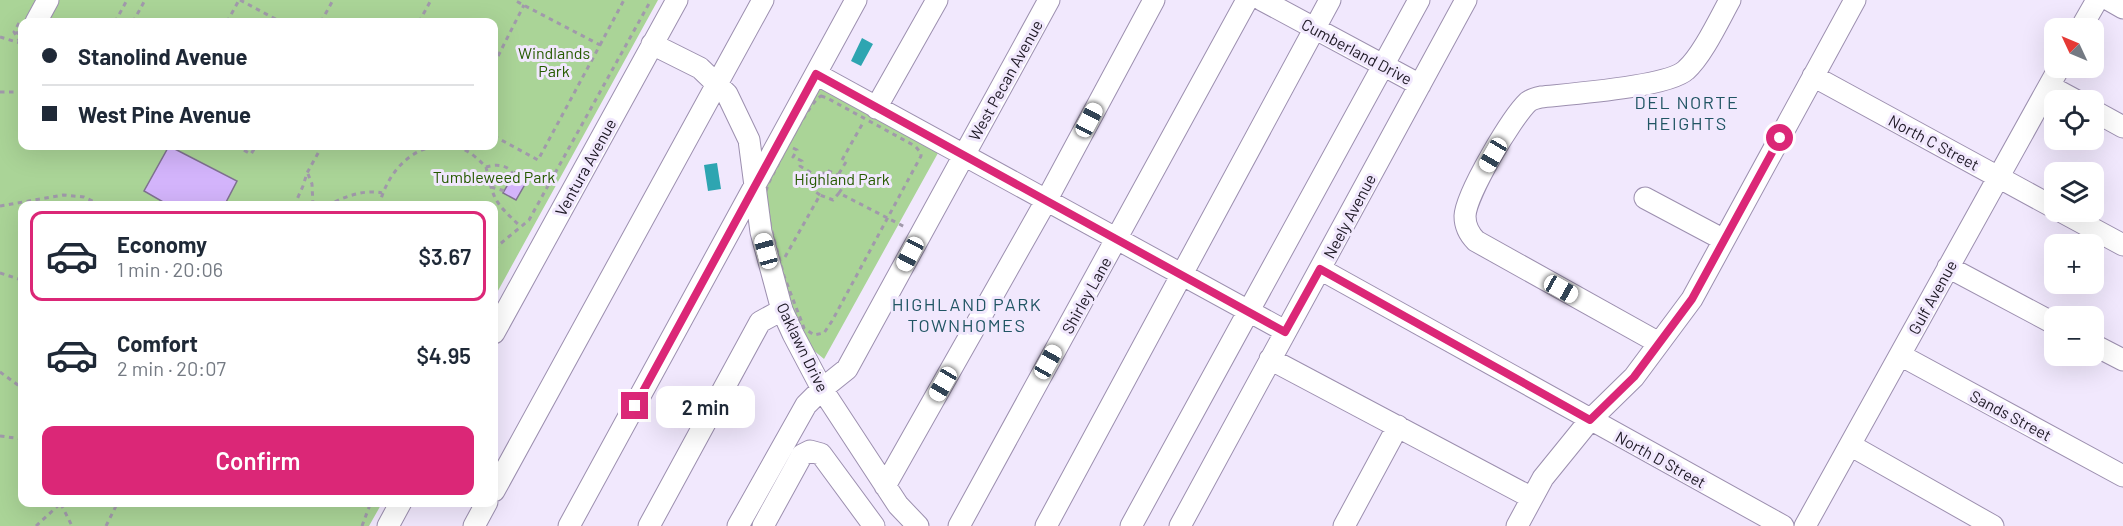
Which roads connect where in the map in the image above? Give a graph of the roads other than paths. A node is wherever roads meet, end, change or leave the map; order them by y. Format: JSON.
{"nodes":[{"id":1,"x":48,"y":0,"type":"edge"},
{"id":2,"x":677,"y":0,"type":"edge"},
{"id":3,"x":763,"y":0,"type":"edge"},
{"id":4,"x":856,"y":0,"type":"edge"},
{"id":5,"x":937,"y":0,"type":"edge"},
{"id":6,"x":1049,"y":0,"type":"edge"},
{"id":7,"x":1154,"y":0,"type":"edge"},
{"id":8,"x":1247,"y":0,"type":"edge"},
{"id":9,"x":1262,"y":0,"type":"edge"},
{"id":10,"x":1330,"y":0,"type":"edge"},
{"id":11,"x":1419,"y":0,"type":"edge"},
{"id":12,"x":1466,"y":0,"type":"edge"},
{"id":13,"x":1730,"y":0,"type":"edge"},
{"id":14,"x":1855,"y":0,"type":"edge"},
{"id":15,"x":2097,"y":0,"type":"edge"},
{"id":16,"x":2109,"y":0,"type":"edge"},
{"id":17,"x":2123,"y":8,"type":"edge"},
{"id":18,"x":38,"y":18,"type":"edge"},
{"id":19,"x":2087,"y":18,"type":"edge"},
{"id":20,"x":1315,"y":28,"type":"junction"},
{"id":21,"x":652,"y":44,"type":"junction"},
{"id":22,"x":1383,"y":65,"type":"junction"},
{"id":23,"x":816,"y":74,"type":"junction"},
{"id":24,"x":1813,"y":76,"type":"junction"},
{"id":25,"x":2053,"y":78,"type":"edge"},
{"id":26,"x":717,"y":85,"type":"junction"},
{"id":27,"x":1420,"y":85,"type":"junction"},
{"id":28,"x":2049,"y":86,"type":"junction"},
{"id":29,"x":2056,"y":90,"type":"edge"},
{"id":30,"x":871,"y":110,"type":"junction"},
{"id":31,"x":2104,"y":117,"type":"edge"},
{"id":32,"x":2123,"y":128,"type":"edge"},
{"id":33,"x":964,"y":155,"type":"junction"},
{"id":34,"x":1998,"y":177,"type":"junction"},
{"id":35,"x":756,"y":185,"type":"junction"},
{"id":36,"x":1645,"y":198,"type":"dead end"},
{"id":37,"x":1046,"y":201,"type":"junction"},
{"id":38,"x":2044,"y":202,"type":"edge"},
{"id":39,"x":2081,"y":222,"type":"edge"},
{"id":40,"x":1116,"y":239,"type":"junction"},
{"id":41,"x":1724,"y":240,"type":"junction"},
{"id":42,"x":2123,"y":244,"type":"edge"},
{"id":43,"x":1948,"y":267,"type":"junction"},
{"id":44,"x":1320,"y":269,"type":"junction"},
{"id":45,"x":1181,"y":275,"type":"junction"},
{"id":46,"x":782,"y":310,"type":"junction"},
{"id":47,"x":1248,"y":311,"type":"junction"},
{"id":48,"x":2044,"y":318,"type":"edge"},
{"id":49,"x":498,"y":326,"type":"edge"},
{"id":50,"x":1285,"y":332,"type":"junction"},
{"id":51,"x":1659,"y":343,"type":"junction"},
{"id":52,"x":2104,"y":350,"type":"edge"},
{"id":53,"x":1900,"y":355,"type":"junction"},
{"id":54,"x":1270,"y":359,"type":"junction"},
{"id":55,"x":2123,"y":360,"type":"edge"},
{"id":56,"x":822,"y":389,"type":"junction"},
{"id":57,"x":1590,"y":420,"type":"junction"},
{"id":58,"x":1398,"y":426,"type":"junction"},
{"id":59,"x":1850,"y":444,"type":"junction"},
{"id":60,"x":2123,"y":476,"type":"edge"},
{"id":61,"x":498,"y":484,"type":"edge"},
{"id":62,"x":885,"y":486,"type":"junction"},
{"id":63,"x":1532,"y":498,"type":"junction"},
{"id":64,"x":398,"y":507,"type":"edge"},
{"id":65,"x":484,"y":507,"type":"edge"},
{"id":66,"x":388,"y":526,"type":"edge"},
{"id":67,"x":474,"y":526,"type":"edge"},
{"id":68,"x":569,"y":526,"type":"edge"},
{"id":69,"x":649,"y":526,"type":"edge"},
{"id":70,"x":738,"y":526,"type":"edge"},
{"id":71,"x":764,"y":526,"type":"edge"},
{"id":72,"x":874,"y":526,"type":"edge"},
{"id":73,"x":918,"y":526,"type":"edge"},
{"id":74,"x":959,"y":526,"type":"edge"},
{"id":75,"x":1046,"y":526,"type":"edge"},
{"id":76,"x":1131,"y":526,"type":"edge"},
{"id":77,"x":1180,"y":526,"type":"edge"},
{"id":78,"x":1344,"y":526,"type":"edge"},
{"id":79,"x":1517,"y":526,"type":"edge"},
{"id":80,"x":1783,"y":526,"type":"edge"},
{"id":81,"x":1805,"y":526,"type":"edge"},
{"id":82,"x":1993,"y":526,"type":"edge"}],
"edges":[{"from":1,"to":18,"type":"street"},
{"from":2,"to":21,"type":"street","name":"Ventura Avenue"},
{"from":3,"to":26,"type":"street"},
{"from":4,"to":23,"type":"street"},
{"from":5,"to":30,"type":"street"},
{"from":6,"to":33,"type":"street","name":"West Pecan Avenue"},
{"from":7,"to":37,"type":"street"},
{"from":8,"to":40,"type":"street","name":"Shirley Lane"},
{"from":9,"to":20,"type":"street","name":"Cumberland Drive"},
{"from":10,"to":20,"type":"street"},
{"from":11,"to":22,"type":"street"},
{"from":12,"to":27,"type":"street","name":"Neely Avenue"},
{"from":13,"to":51,"type":"street"},
{"from":14,"to":24,"type":"street"},
{"from":15,"to":19,"type":"street"},
{"from":16,"to":17,"type":"street"},
{"from":20,"to":22,"type":"street","name":"Cumberland Drive"},
{"from":20,"to":45,"type":"street"},
{"from":21,"to":26,"type":"street","name":"Oaklawn Drive"},
{"from":21,"to":49,"type":"street","name":"Ventura Avenue"},
{"from":22,"to":27,"type":"street","name":"Cumberland Drive"},
{"from":22,"to":47,"type":"street"},
{"from":23,"to":30,"type":"street"},
{"from":23,"to":35,"type":"street"},
{"from":24,"to":34,"type":"street","name":"North C Street"},
{"from":24,"to":41,"type":"street"},
{"from":25,"to":28,"type":"street","name":"Gulf Avenue"},
{"from":26,"to":35,"type":"street","name":"Oaklawn Drive"},
{"from":26,"to":61,"type":"street"},
{"from":27,"to":44,"type":"street","name":"Neely Avenue"},
{"from":28,"to":29,"type":"street"},
{"from":28,"to":34,"type":"street","name":"Gulf Avenue"},
{"from":30,"to":33,"type":"street"},
{"from":31,"to":32,"type":"street"},
{"from":33,"to":37,"type":"street"},
{"from":33,"to":56,"type":"street","name":"West Pecan Avenue"},
{"from":34,"to":38,"type":"street","name":"North C Street"},
{"from":34,"to":43,"type":"street","name":"Gulf Avenue"},
{"from":35,"to":46,"type":"street","name":"Oaklawn Drive"},
{"from":35,"to":68,"type":"street"},
{"from":36,"to":41,"type":"street"},
{"from":37,"to":40,"type":"street"},
{"from":37,"to":62,"type":"street"},
{"from":39,"to":42,"type":"street"},
{"from":40,"to":45,"type":"street"},
{"from":40,"to":74,"type":"street","name":"Shirley Lane"},
{"from":41,"to":51,"type":"street"},
{"from":43,"to":48,"type":"street"},
{"from":43,"to":53,"type":"street","name":"Gulf Avenue"},
{"from":44,"to":50,"type":"street","name":"Neely Avenue"},
{"from":44,"to":57,"type":"street","name":"North D Street"},
{"from":45,"to":47,"type":"street"},
{"from":45,"to":75,"type":"street"},
{"from":46,"to":56,"type":"street","name":"Oaklawn Drive"},
{"from":46,"to":69,"type":"street"},
{"from":47,"to":50,"type":"street"},
{"from":47,"to":76,"type":"street"},
{"from":50,"to":54,"type":"street","name":"Neely Avenue"},
{"from":51,"to":57,"type":"street"},
{"from":52,"to":55,"type":"street"},
{"from":53,"to":59,"type":"street","name":"Gulf Avenue"},
{"from":53,"to":60,"type":"street","name":"Sands Street"},
{"from":54,"to":58,"type":"street"},
{"from":54,"to":77,"type":"street","name":"Neely Avenue"},
{"from":56,"to":62,"type":"street","name":"Oaklawn Drive"},
{"from":56,"to":70,"type":"street","name":"West Pecan Avenue"},
{"from":57,"to":63,"type":"street"},
{"from":57,"to":80,"type":"street","name":"North D Street"},
{"from":58,"to":63,"type":"street"},
{"from":58,"to":78,"type":"street"},
{"from":59,"to":81,"type":"street","name":"Gulf Avenue"},
{"from":59,"to":82,"type":"street"},
{"from":62,"to":73,"type":"street","name":"Oaklawn Drive"},
{"from":63,"to":79,"type":"street"},
{"from":64,"to":66,"type":"street"},
{"from":65,"to":67,"type":"street"},
{"from":71,"to":72,"type":"street"}]}
